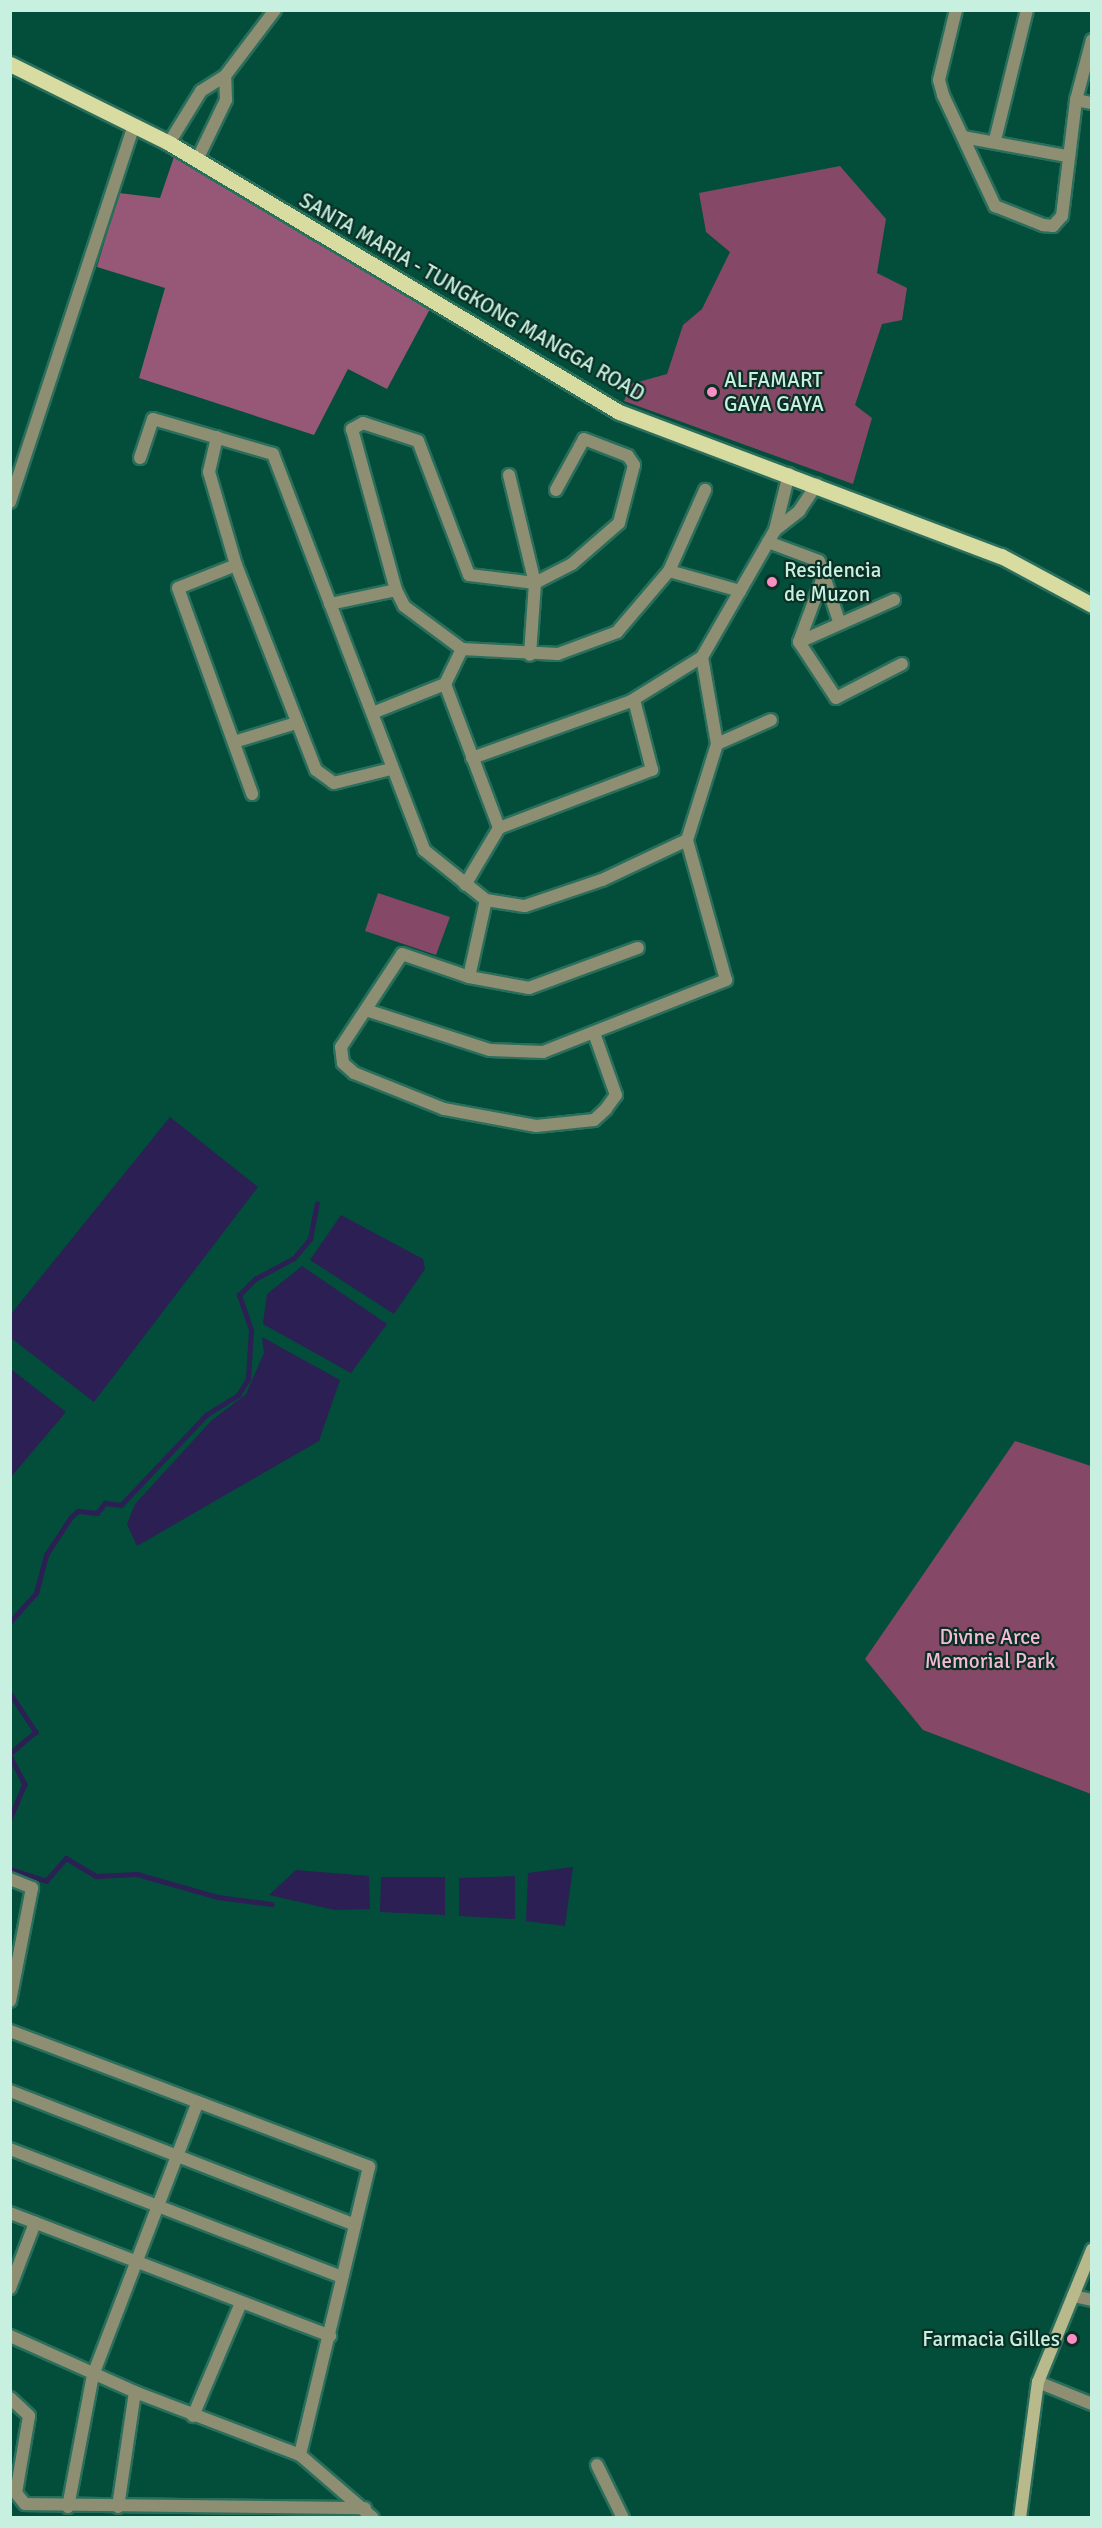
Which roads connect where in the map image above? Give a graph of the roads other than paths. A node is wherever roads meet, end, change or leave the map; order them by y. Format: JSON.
{"nodes":[{"id":1,"x":275,"y":10,"type":"edge"},
{"id":2,"x":956,"y":10,"type":"edge"},
{"id":3,"x":1026,"y":10,"type":"edge"},
{"id":4,"x":1092,"y":40,"type":"edge"},
{"id":5,"x":10,"y":64,"type":"edge"},
{"id":6,"x":225,"y":75,"type":"junction"},
{"id":7,"x":1076,"y":100,"type":"junction"},
{"id":8,"x":1092,"y":103,"type":"edge"},
{"id":9,"x":133,"y":127,"type":"junction"},
{"id":10,"x":963,"y":137,"type":"junction"},
{"id":11,"x":995,"y":140,"type":"junction"},
{"id":12,"x":169,"y":143,"type":"junction"},
{"id":13,"x":1067,"y":156,"type":"junction"},
{"id":14,"x":197,"y":160,"type":"junction"},
{"id":15,"x":217,"y":437,"type":"junction"},
{"id":16,"x":140,"y":458,"type":"dead end"},
{"id":17,"x":789,"y":474,"type":"junction"},
{"id":18,"x":508,"y":475,"type":"dead end"},
{"id":19,"x":817,"y":484,"type":"junction"},
{"id":20,"x":556,"y":490,"type":"dead end"},
{"id":21,"x":705,"y":490,"type":"dead end"},
{"id":22,"x":10,"y":502,"type":"edge"},
{"id":23,"x":774,"y":530,"type":"junction"},
{"id":24,"x":768,"y":542,"type":"junction"},
{"id":25,"x":236,"y":565,"type":"junction"},
{"id":26,"x":669,"y":571,"type":"junction"},
{"id":27,"x":823,"y":577,"type":"junction"},
{"id":28,"x":535,"y":583,"type":"junction"},
{"id":29,"x":396,"y":590,"type":"junction"},
{"id":30,"x":740,"y":591,"type":"junction"},
{"id":31,"x":894,"y":600,"type":"dead end"},
{"id":32,"x":330,"y":604,"type":"junction"},
{"id":33,"x":1092,"y":605,"type":"edge"},
{"id":34,"x":839,"y":621,"type":"junction"},
{"id":35,"x":799,"y":642,"type":"junction"},
{"id":36,"x":462,"y":649,"type":"junction"},
{"id":37,"x":530,"y":656,"type":"junction"},
{"id":38,"x":702,"y":657,"type":"junction"},
{"id":39,"x":902,"y":664,"type":"dead end"},
{"id":40,"x":445,"y":684,"type":"junction"},
{"id":41,"x":633,"y":700,"type":"junction"},
{"id":42,"x":375,"y":712,"type":"junction"},
{"id":43,"x":771,"y":720,"type":"dead end"},
{"id":44,"x":296,"y":723,"type":"junction"},
{"id":45,"x":234,"y":742,"type":"junction"},
{"id":46,"x":717,"y":744,"type":"junction"},
{"id":47,"x":472,"y":758,"type":"junction"},
{"id":48,"x":391,"y":769,"type":"junction"},
{"id":49,"x":252,"y":794,"type":"dead end"},
{"id":50,"x":499,"y":828,"type":"junction"},
{"id":51,"x":687,"y":840,"type":"junction"},
{"id":52,"x":465,"y":885,"type":"junction"},
{"id":53,"x":486,"y":900,"type":"junction"},
{"id":54,"x":638,"y":948,"type":"dead end"},
{"id":55,"x":469,"y":977,"type":"junction"},
{"id":56,"x":366,"y":1010,"type":"junction"},
{"id":57,"x":594,"y":1034,"type":"junction"},
{"id":58,"x":10,"y":1879,"type":"edge"},
{"id":59,"x":10,"y":2001,"type":"edge"},
{"id":60,"x":10,"y":2031,"type":"edge"},
{"id":61,"x":10,"y":2091,"type":"edge"},
{"id":62,"x":197,"y":2104,"type":"junction"},
{"id":63,"x":10,"y":2149,"type":"edge"},
{"id":64,"x":177,"y":2155,"type":"junction"},
{"id":65,"x":158,"y":2206,"type":"junction"},
{"id":66,"x":10,"y":2213,"type":"edge"},
{"id":67,"x":35,"y":2223,"type":"junction"},
{"id":68,"x":353,"y":2224,"type":"junction"},
{"id":69,"x":1092,"y":2250,"type":"edge"},
{"id":70,"x":138,"y":2264,"type":"junction"},
{"id":71,"x":342,"y":2277,"type":"junction"},
{"id":72,"x":10,"y":2288,"type":"edge"},
{"id":73,"x":1072,"y":2296,"type":"junction"},
{"id":74,"x":1092,"y":2300,"type":"edge"},
{"id":75,"x":241,"y":2303,"type":"junction"},
{"id":76,"x":10,"y":2336,"type":"edge"},
{"id":77,"x":330,"y":2336,"type":"junction"},
{"id":78,"x":93,"y":2375,"type":"junction"},
{"id":79,"x":1038,"y":2382,"type":"junction"},
{"id":80,"x":135,"y":2392,"type":"junction"},
{"id":81,"x":10,"y":2398,"type":"edge"},
{"id":82,"x":1092,"y":2404,"type":"edge"},
{"id":83,"x":193,"y":2416,"type":"junction"},
{"id":84,"x":300,"y":2455,"type":"junction"},
{"id":85,"x":15,"y":2463,"type":"edge"},
{"id":86,"x":597,"y":2465,"type":"dead end"},
{"id":87,"x":68,"y":2507,"type":"junction"},
{"id":88,"x":118,"y":2507,"type":"junction"},
{"id":89,"x":369,"y":2513,"type":"edge"},
{"id":90,"x":623,"y":2517,"type":"edge"},
{"id":91,"x":1020,"y":2517,"type":"edge"}],
"edges":[{"from":1,"to":6,"type":"street"},
{"from":2,"to":10,"type":"street"},
{"from":3,"to":11,"type":"street"},
{"from":4,"to":7,"type":"street"},
{"from":5,"to":9,"type":"main road","name":"SANTA MARIA - TUNGKONG MANGGA ROAD"},
{"from":6,"to":12,"type":"street"},
{"from":6,"to":14,"type":"street"},
{"from":7,"to":8,"type":"street"},
{"from":7,"to":13,"type":"street"},
{"from":9,"to":12,"type":"main road","name":"SANTA MARIA - TUNGKONG MANGGA ROAD"},
{"from":9,"to":22,"type":"street"},
{"from":10,"to":11,"type":"street"},
{"from":10,"to":13,"type":"street"},
{"from":11,"to":13,"type":"street"},
{"from":12,"to":14,"type":"main road","name":"SANTA MARIA - TUNGKONG MANGGA ROAD"},
{"from":14,"to":17,"type":"main road","name":"SANTA MARIA - TUNGKONG MANGGA ROAD"},
{"from":15,"to":16,"type":"street"},
{"from":15,"to":25,"type":"street"},
{"from":15,"to":32,"type":"street"},
{"from":17,"to":19,"type":"main road","name":"SANTA MARIA - TUNGKONG MANGGA ROAD"},
{"from":17,"to":23,"type":"street"},
{"from":18,"to":28,"type":"street"},
{"from":19,"to":23,"type":"street"},
{"from":19,"to":33,"type":"main road","name":"SANTA MARIA - TUNGKONG MANGGA ROAD"},
{"from":20,"to":28,"type":"street"},
{"from":21,"to":26,"type":"street"},
{"from":23,"to":24,"type":"street"},
{"from":24,"to":27,"type":"street"},
{"from":24,"to":30,"type":"street"},
{"from":25,"to":44,"type":"street"},
{"from":25,"to":45,"type":"street"},
{"from":26,"to":30,"type":"street"},
{"from":26,"to":37,"type":"street"},
{"from":27,"to":34,"type":"street"},
{"from":27,"to":35,"type":"street"},
{"from":28,"to":29,"type":"street"},
{"from":28,"to":37,"type":"street"},
{"from":29,"to":32,"type":"street"},
{"from":29,"to":36,"type":"street"},
{"from":30,"to":38,"type":"street"},
{"from":31,"to":34,"type":"street"},
{"from":32,"to":42,"type":"street"},
{"from":34,"to":35,"type":"street"},
{"from":35,"to":39,"type":"street"},
{"from":36,"to":37,"type":"street"},
{"from":36,"to":40,"type":"street"},
{"from":38,"to":41,"type":"street"},
{"from":38,"to":46,"type":"street"},
{"from":40,"to":42,"type":"street"},
{"from":40,"to":47,"type":"street"},
{"from":41,"to":47,"type":"street"},
{"from":41,"to":50,"type":"street"},
{"from":42,"to":48,"type":"street"},
{"from":43,"to":46,"type":"street"},
{"from":44,"to":45,"type":"street"},
{"from":44,"to":48,"type":"street"},
{"from":45,"to":49,"type":"street"},
{"from":46,"to":51,"type":"street"},
{"from":47,"to":50,"type":"street"},
{"from":48,"to":52,"type":"street"},
{"from":50,"to":52,"type":"street"},
{"from":51,"to":53,"type":"street"},
{"from":51,"to":57,"type":"street"},
{"from":52,"to":53,"type":"street"},
{"from":53,"to":55,"type":"street"},
{"from":54,"to":55,"type":"street"},
{"from":55,"to":56,"type":"street"},
{"from":56,"to":57,"type":"street"},
{"from":56,"to":57,"type":"street"},
{"from":58,"to":59,"type":"street"},
{"from":60,"to":62,"type":"street"},
{"from":61,"to":64,"type":"street"},
{"from":62,"to":64,"type":"street"},
{"from":62,"to":68,"type":"street"},
{"from":63,"to":65,"type":"street"},
{"from":64,"to":65,"type":"street"},
{"from":64,"to":68,"type":"street"},
{"from":65,"to":70,"type":"street"},
{"from":65,"to":71,"type":"street"},
{"from":66,"to":67,"type":"street"},
{"from":67,"to":70,"type":"street"},
{"from":67,"to":72,"type":"street"},
{"from":68,"to":71,"type":"street"},
{"from":69,"to":73,"type":"street"},
{"from":70,"to":75,"type":"street"},
{"from":70,"to":78,"type":"street"},
{"from":71,"to":77,"type":"street"},
{"from":73,"to":74,"type":"street"},
{"from":73,"to":79,"type":"street"},
{"from":75,"to":77,"type":"street"},
{"from":75,"to":83,"type":"street"},
{"from":76,"to":78,"type":"street"},
{"from":77,"to":84,"type":"street"},
{"from":78,"to":80,"type":"street"},
{"from":78,"to":87,"type":"street"},
{"from":79,"to":82,"type":"street"},
{"from":79,"to":91,"type":"street"},
{"from":80,"to":83,"type":"street"},
{"from":80,"to":88,"type":"street"},
{"from":81,"to":85,"type":"street"},
{"from":83,"to":84,"type":"street"},
{"from":84,"to":89,"type":"street"},
{"from":85,"to":87,"type":"street"},
{"from":86,"to":90,"type":"street"},
{"from":87,"to":88,"type":"street"},
{"from":88,"to":89,"type":"street"}]}
